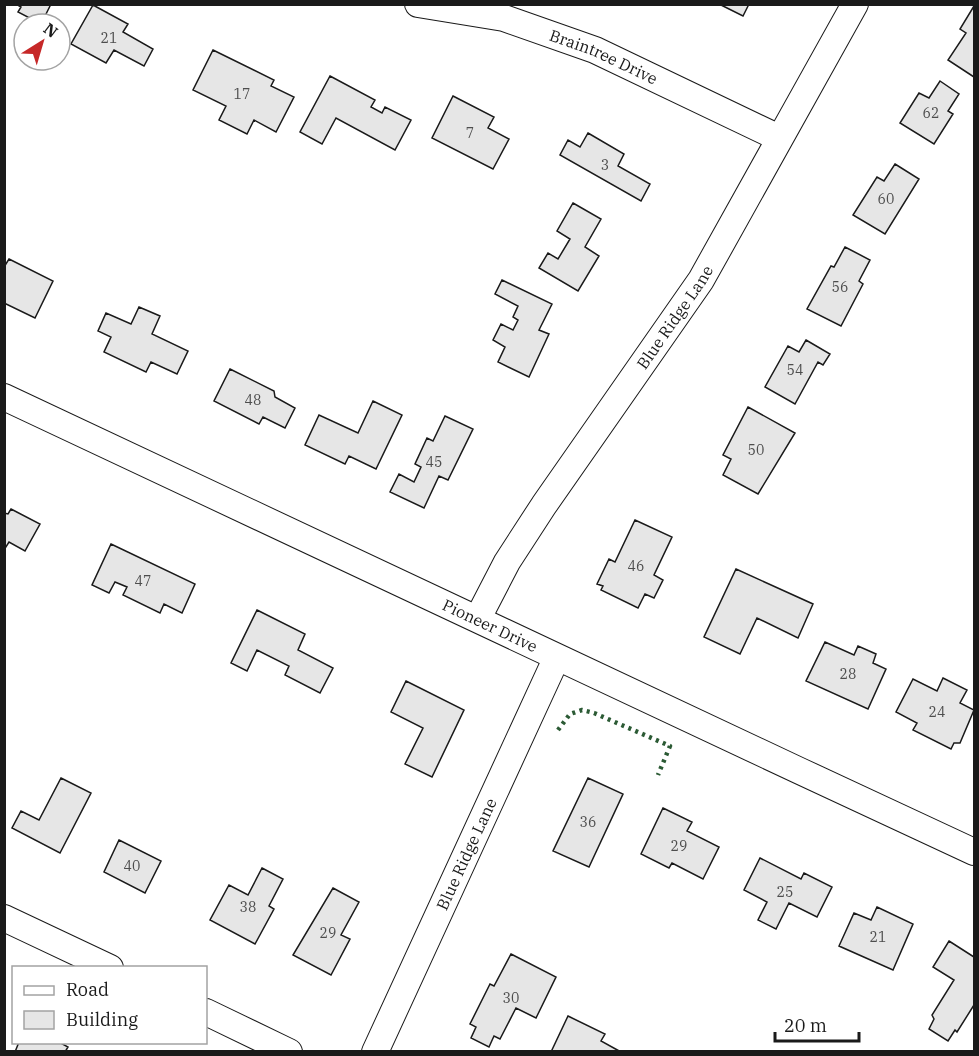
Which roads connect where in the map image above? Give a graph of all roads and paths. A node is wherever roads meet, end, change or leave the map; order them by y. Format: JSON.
{"nodes":[{"id":1,"x":418,"y":4,"type":"edge"},
{"id":2,"x":855,"y":4,"type":"edge"},
{"id":3,"x":779,"y":138,"type":"junction"},
{"id":4,"x":4,"y":397,"type":"edge"},
{"id":5,"x":478,"y":618,"type":"junction"},
{"id":6,"x":556,"y":659,"type":"junction"},
{"id":7,"x":975,"y":852,"type":"edge"},
{"id":8,"x":4,"y":918,"type":"edge"},
{"id":9,"x":106,"y":966,"type":"edge"},
{"id":10,"x":207,"y":1012,"type":"edge"},
{"id":11,"x":289,"y":1052,"type":"edge"},
{"id":12,"x":375,"y":1052,"type":"edge"}],
"edges":[{"from":1,"to":3,"type":"street","name":"Braintree Drive"},
{"from":2,"to":3,"type":"street","name":"Blue Ridge Lane"},
{"from":3,"to":5,"type":"street","name":"Blue Ridge Lane"},
{"from":4,"to":5,"type":"street","name":"Pioneer Drive"},
{"from":5,"to":6,"type":"street","name":"Pioneer Drive"},
{"from":6,"to":7,"type":"street","name":"Pioneer Drive"},
{"from":6,"to":12,"type":"street","name":"Blue Ridge Lane"},
{"from":8,"to":9,"type":"street"},
{"from":10,"to":11,"type":"street"}]}
